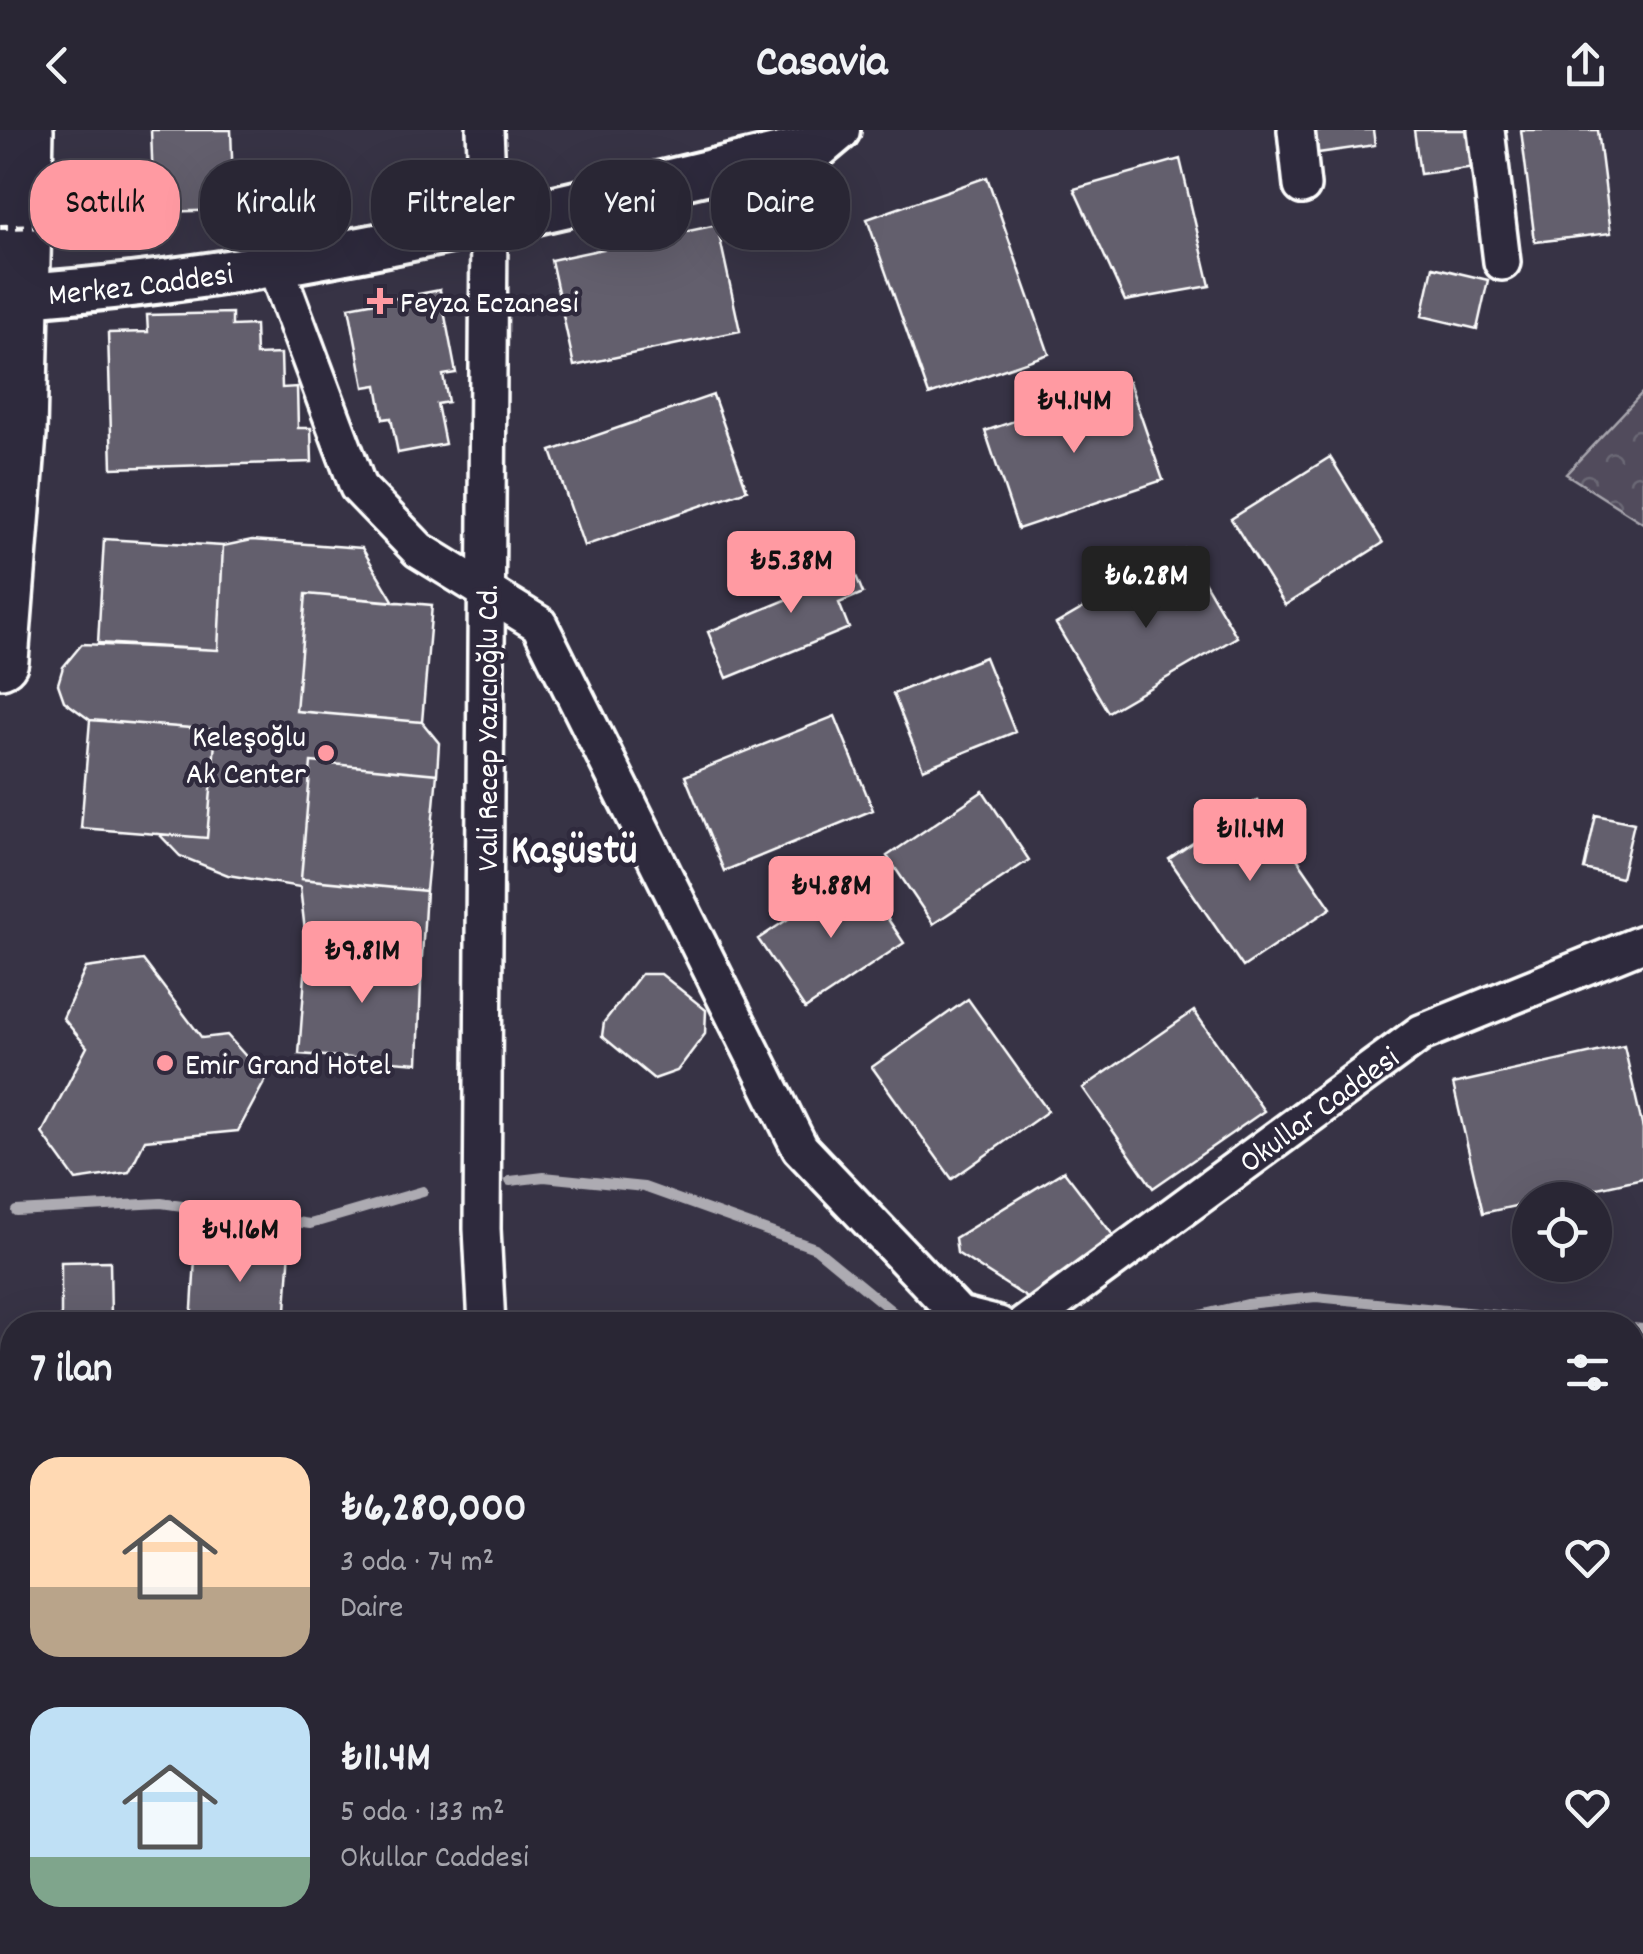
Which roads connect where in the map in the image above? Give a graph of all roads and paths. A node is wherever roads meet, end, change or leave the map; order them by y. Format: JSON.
{"nodes":[{"id":1,"x":24,"y":130,"type":"edge"},
{"id":2,"x":485,"y":130,"type":"edge"},
{"id":3,"x":838,"y":130,"type":"edge"},
{"id":4,"x":1296,"y":130,"type":"edge"},
{"id":5,"x":1486,"y":130,"type":"edge"},
{"id":6,"x":486,"y":160,"type":"edge"},
{"id":7,"x":1302,"y":186,"type":"dead end"},
{"id":8,"x":550,"y":208,"type":"edge"},
{"id":9,"x":30,"y":227,"type":"edge"},
{"id":10,"x":0,"y":228,"type":"edge"},
{"id":11,"x":371,"y":246,"type":"edge"},
{"id":12,"x":489,"y":250,"type":"edge"},
{"id":13,"x":1502,"y":262,"type":"dead end"},
{"id":14,"x":275,"y":265,"type":"junction"},
{"id":15,"x":22,"y":295,"type":"junction"},
{"id":16,"x":487,"y":594,"type":"junction"},
{"id":17,"x":0,"y":660,"type":"edge"},
{"id":18,"x":1643,"y":943,"type":"edge"},
{"id":19,"x":486,"y":1312,"type":"edge"},
{"id":20,"x":956,"y":1312,"type":"edge"},
{"id":21,"x":1042,"y":1312,"type":"edge"}],
"edges":[{"from":1,"to":15,"type":"highway"},
{"from":2,"to":6,"type":"street","name":"Vali Recep Yazıcıoğlu Cd."},
{"from":3,"to":8,"type":"street","name":"Merkez Caddesi"},
{"from":4,"to":7,"type":"street"},
{"from":5,"to":13,"type":"street"},
{"from":9,"to":10,"type":"path","bridge":true},
{"from":11,"to":14,"type":"street","name":"Merkez Caddesi"},
{"from":12,"to":16,"type":"street","name":"Vali Recep Yazıcıoğlu Cd."},
{"from":14,"to":15,"type":"street","name":"Merkez Caddesi"},
{"from":14,"to":16,"type":"street"},
{"from":15,"to":17,"type":"highway"},
{"from":16,"to":19,"type":"street","name":"Vali Recep Yazıcıoğlu Cd."},
{"from":16,"to":20,"type":"street"},
{"from":18,"to":21,"type":"street","name":"Okullar Caddesi"}]}
